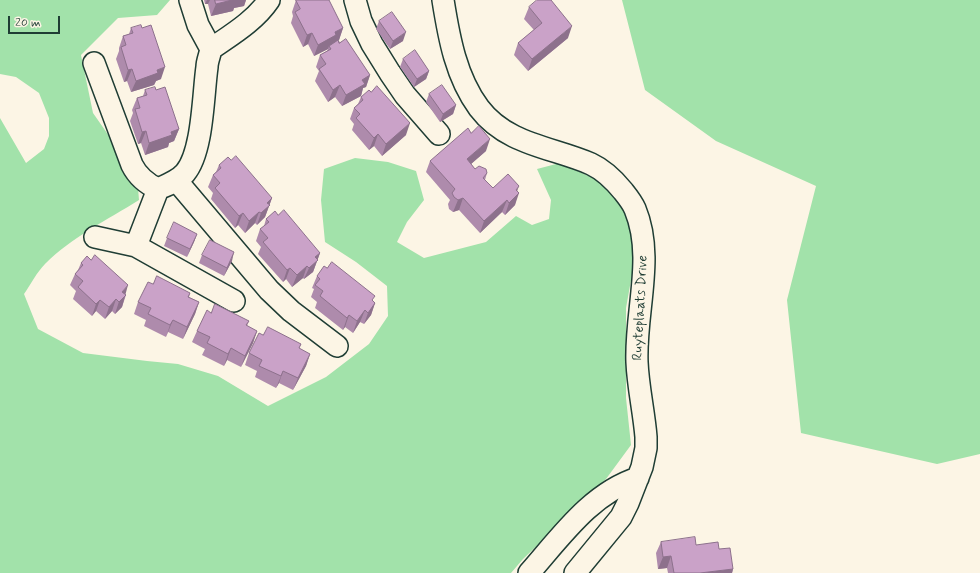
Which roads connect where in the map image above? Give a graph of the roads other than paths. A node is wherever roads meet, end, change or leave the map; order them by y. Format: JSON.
{"nodes":[{"id":1,"x":190,"y":0,"type":"edge"},
{"id":2,"x":269,"y":0,"type":"edge"},
{"id":3,"x":355,"y":0,"type":"edge"},
{"id":4,"x":443,"y":0,"type":"edge"},
{"id":5,"x":211,"y":49,"type":"junction"},
{"id":6,"x":94,"y":63,"type":"dead end"},
{"id":7,"x":439,"y":134,"type":"dead end"},
{"id":8,"x":167,"y":185,"type":"junction"},
{"id":9,"x":95,"y":237,"type":"dead end"},
{"id":10,"x":136,"y":246,"type":"junction"},
{"id":11,"x":234,"y":301,"type":"dead end"},
{"id":12,"x":337,"y":346,"type":"dead end"},
{"id":13,"x":638,"y":478,"type":"junction"},
{"id":14,"x":529,"y":573,"type":"edge"},
{"id":15,"x":575,"y":573,"type":"edge"}],
"edges":[{"from":1,"to":5,"type":"street"},
{"from":2,"to":5,"type":"street"},
{"from":3,"to":7,"type":"street"},
{"from":4,"to":13,"type":"street","name":"Ruyteplaats Drive"},
{"from":5,"to":8,"type":"street"},
{"from":6,"to":8,"type":"street"},
{"from":8,"to":10,"type":"street"},
{"from":8,"to":12,"type":"street"},
{"from":9,"to":10,"type":"street"},
{"from":10,"to":11,"type":"street"},
{"from":13,"to":14,"type":"street"},
{"from":13,"to":15,"type":"street","name":"Ruyteplaats Drive"}]}
